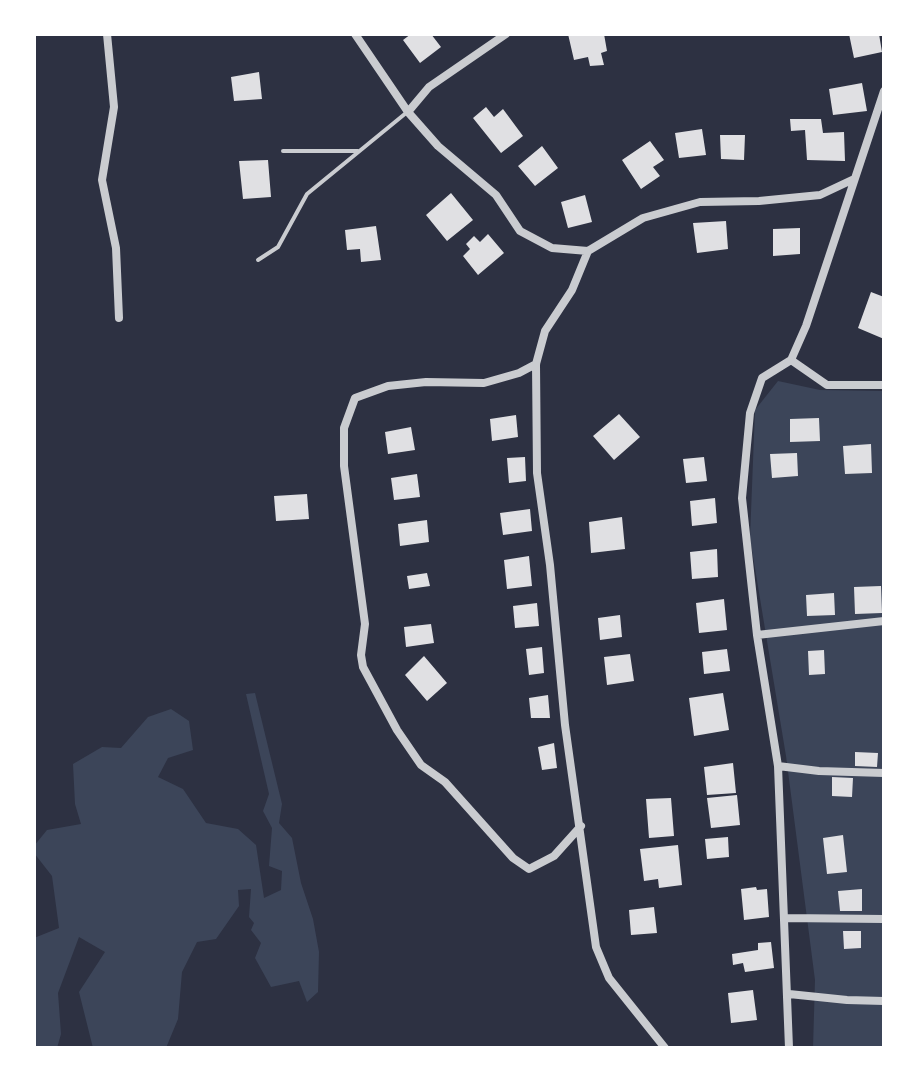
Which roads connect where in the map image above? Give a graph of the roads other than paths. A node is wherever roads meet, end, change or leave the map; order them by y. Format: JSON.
{"nodes":[{"id":1,"x":107,"y":34,"type":"edge"},
{"id":2,"x":355,"y":34,"type":"edge"},
{"id":3,"x":506,"y":34,"type":"edge"},
{"id":4,"x":884,"y":91,"type":"edge"},
{"id":5,"x":408,"y":112,"type":"junction"},
{"id":6,"x":283,"y":151,"type":"dead end"},
{"id":7,"x":360,"y":151,"type":"junction"},
{"id":8,"x":854,"y":179,"type":"junction"},
{"id":9,"x":588,"y":251,"type":"junction"},
{"id":10,"x":258,"y":260,"type":"dead end"},
{"id":11,"x":119,"y":318,"type":"dead end"},
{"id":12,"x":791,"y":360,"type":"junction"},
{"id":13,"x":536,"y":364,"type":"junction"},
{"id":14,"x":884,"y":385,"type":"edge"},
{"id":15,"x":884,"y":621,"type":"edge"},
{"id":16,"x":757,"y":635,"type":"junction"},
{"id":17,"x":778,"y":766,"type":"junction"},
{"id":18,"x":884,"y":773,"type":"edge"},
{"id":19,"x":581,"y":826,"type":"junction"},
{"id":20,"x":785,"y":918,"type":"junction"},
{"id":21,"x":884,"y":919,"type":"edge"},
{"id":22,"x":789,"y":994,"type":"junction"},
{"id":23,"x":884,"y":1001,"type":"edge"},
{"id":24,"x":665,"y":1048,"type":"edge"},
{"id":25,"x":789,"y":1048,"type":"edge"}],
"edges":[{"from":1,"to":11,"type":"street"},
{"from":2,"to":5,"type":"street"},
{"from":3,"to":5,"type":"street"},
{"from":4,"to":8,"type":"street"},
{"from":5,"to":7,"type":"lane"},
{"from":5,"to":9,"type":"street"},
{"from":6,"to":7,"type":"lane"},
{"from":7,"to":10,"type":"lane"},
{"from":8,"to":9,"type":"street"},
{"from":8,"to":12,"type":"street"},
{"from":9,"to":13,"type":"street"},
{"from":12,"to":14,"type":"street"},
{"from":12,"to":16,"type":"street"},
{"from":13,"to":19,"type":"street"},
{"from":13,"to":19,"type":"street"},
{"from":15,"to":16,"type":"street"},
{"from":16,"to":17,"type":"street"},
{"from":17,"to":18,"type":"street"},
{"from":17,"to":20,"type":"street"},
{"from":19,"to":24,"type":"street"},
{"from":20,"to":21,"type":"street"},
{"from":20,"to":22,"type":"street"},
{"from":22,"to":23,"type":"street"},
{"from":22,"to":25,"type":"street"}]}
